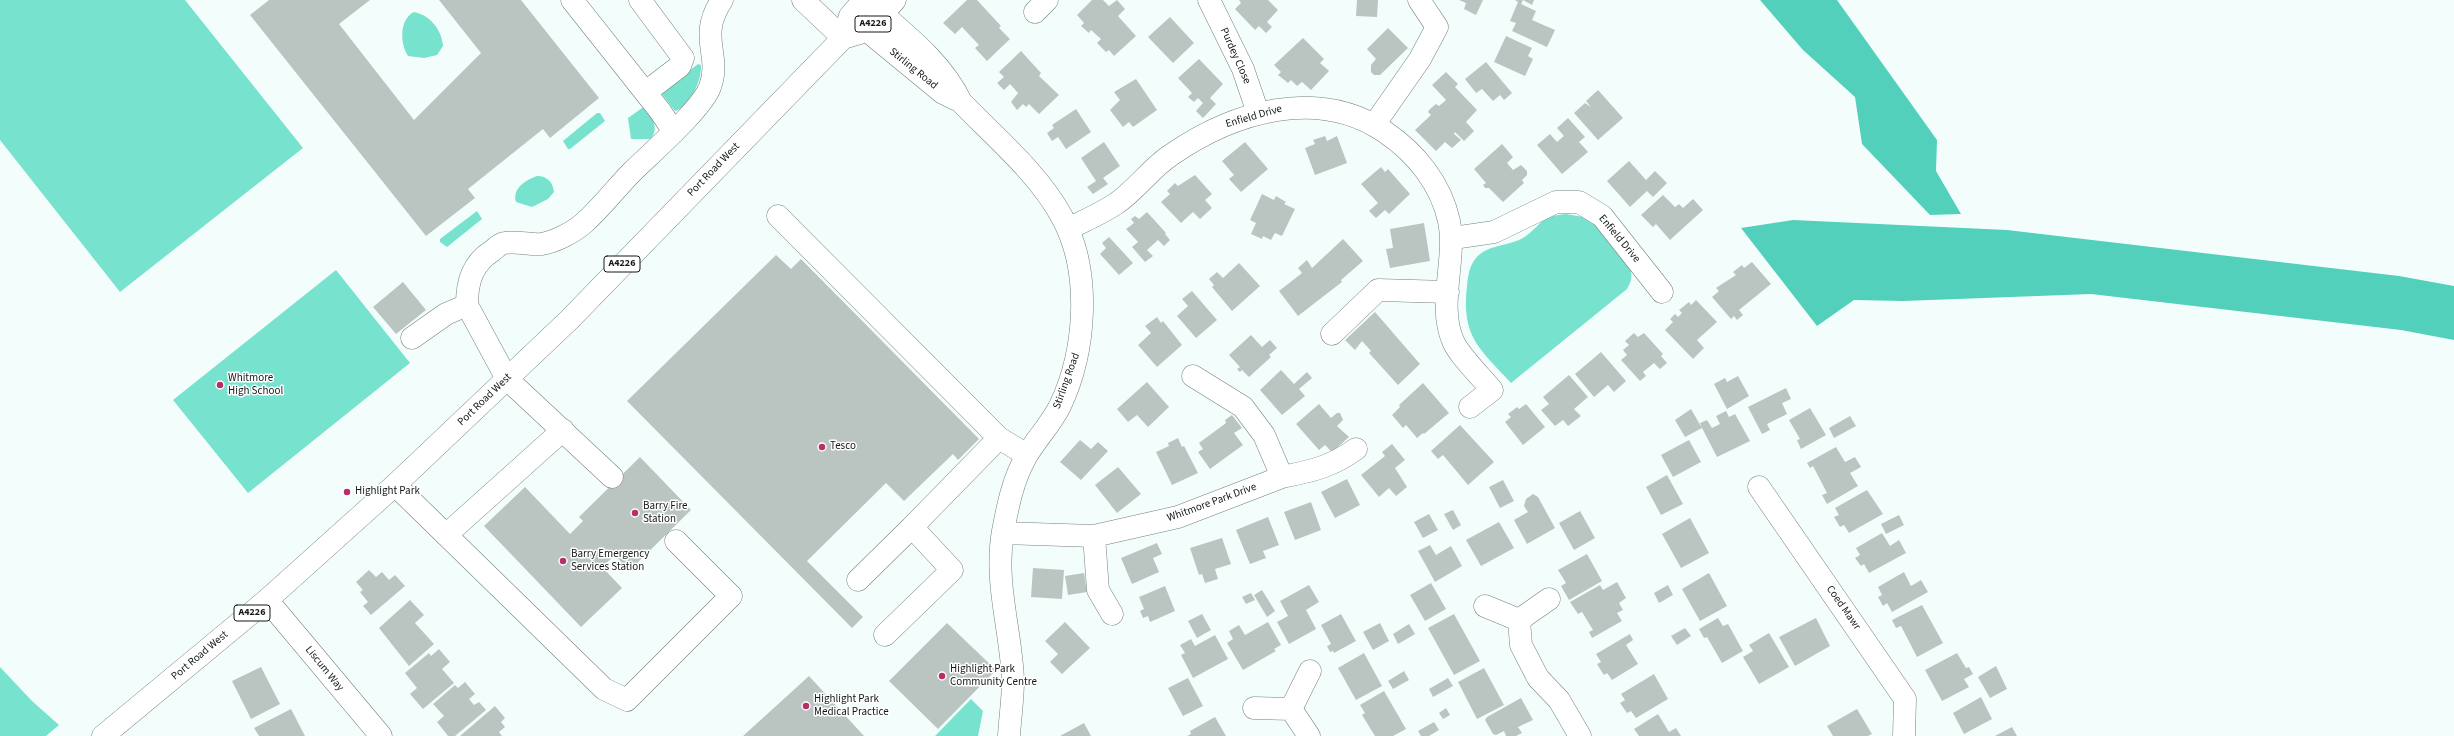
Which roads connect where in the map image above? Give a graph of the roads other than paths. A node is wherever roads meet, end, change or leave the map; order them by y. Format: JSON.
{"nodes":[{"id":1,"x":572,"y":0,"type":"edge"},
{"id":2,"x":640,"y":0,"type":"edge"},
{"id":3,"x":803,"y":0,"type":"edge"},
{"id":4,"x":1209,"y":0,"type":"edge"},
{"id":5,"x":1419,"y":0,"type":"edge"},
{"id":6,"x":718,"y":3,"type":"edge"},
{"id":7,"x":860,"y":5,"type":"edge"},
{"id":8,"x":889,"y":7,"type":"edge"},
{"id":9,"x":867,"y":30,"type":"junction"},
{"id":10,"x":843,"y":38,"type":"junction"},
{"id":11,"x":710,"y":46,"type":"junction"},
{"id":12,"x":681,"y":53,"type":"junction"},
{"id":13,"x":646,"y":92,"type":"junction"},
{"id":14,"x":961,"y":102,"type":"junction"},
{"id":15,"x":1258,"y":113,"type":"junction"},
{"id":16,"x":1374,"y":125,"type":"junction"},
{"id":17,"x":674,"y":132,"type":"junction"},
{"id":18,"x":778,"y":216,"type":"dead end"},
{"id":19,"x":1068,"y":229,"type":"junction"},
{"id":20,"x":1452,"y":238,"type":"junction"},
{"id":21,"x":1448,"y":292,"type":"junction"},
{"id":22,"x":1662,"y":292,"type":"dead end"},
{"id":23,"x":467,"y":306,"type":"junction"},
{"id":24,"x":1332,"y":334,"type":"dead end"},
{"id":25,"x":412,"y":338,"type":"dead end"},
{"id":26,"x":1193,"y":376,"type":"dead end"},
{"id":27,"x":507,"y":379,"type":"junction"},
{"id":28,"x":1470,"y":407,"type":"dead end"},
{"id":29,"x":563,"y":430,"type":"junction"},
{"id":30,"x":999,"y":438,"type":"junction"},
{"id":31,"x":1356,"y":449,"type":"dead end"},
{"id":32,"x":1027,"y":455,"type":"junction"},
{"id":33,"x":612,"y":477,"type":"dead end"},
{"id":34,"x":1282,"y":477,"type":"junction"},
{"id":35,"x":395,"y":486,"type":"junction"},
{"id":36,"x":1759,"y":487,"type":"dead end"},
{"id":37,"x":912,"y":527,"type":"junction"},
{"id":38,"x":1003,"y":533,"type":"junction"},
{"id":39,"x":446,"y":535,"type":"junction"},
{"id":40,"x":1094,"y":536,"type":"junction"},
{"id":41,"x":676,"y":541,"type":"dead end"},
{"id":42,"x":858,"y":580,"type":"dead end"},
{"id":43,"x":1549,"y":598,"type":"dead end"},
{"id":44,"x":267,"y":600,"type":"junction"},
{"id":45,"x":1485,"y":606,"type":"dead end"},
{"id":46,"x":1112,"y":614,"type":"dead end"},
{"id":47,"x":1519,"y":620,"type":"junction"},
{"id":48,"x":885,"y":635,"type":"dead end"},
{"id":49,"x":1310,"y":671,"type":"dead end"},
{"id":50,"x":1254,"y":708,"type":"dead end"},
{"id":51,"x":1291,"y":709,"type":"junction"},
{"id":52,"x":104,"y":736,"type":"edge"},
{"id":53,"x":381,"y":736,"type":"edge"},
{"id":54,"x":1009,"y":736,"type":"edge"},
{"id":55,"x":1309,"y":736,"type":"edge"},
{"id":56,"x":1580,"y":736,"type":"edge"},
{"id":57,"x":1904,"y":736,"type":"edge"}],
"edges":[{"from":1,"to":13,"type":"street"},
{"from":2,"to":12,"type":"street"},
{"from":3,"to":10,"type":"street"},
{"from":4,"to":15,"type":"street","name":"Purdey Close"},
{"from":5,"to":16,"type":"street"},
{"from":6,"to":11,"type":"street"},
{"from":7,"to":8,"type":"street","name":"Stirling Road"},
{"from":7,"to":9,"type":"street","name":"Stirling Road"},
{"from":7,"to":10,"type":"street","name":"Port Road West","number":"A4226"},
{"from":8,"to":9,"type":"street","name":"Port Road West","number":"A4226"},
{"from":8,"to":14,"type":"street","name":"Stirling Road"},
{"from":9,"to":10,"type":"street","name":"Port Road West","number":"A4226"},
{"from":9,"to":14,"type":"street","name":"Stirling Road"},
{"from":10,"to":27,"type":"street","name":"Port Road West","number":"A4226"},
{"from":11,"to":12,"type":"street"},
{"from":11,"to":17,"type":"street"},
{"from":12,"to":13,"type":"street"},
{"from":13,"to":17,"type":"street"},
{"from":14,"to":19,"type":"street","name":"Stirling Road"},
{"from":15,"to":16,"type":"street","name":"Enfield Drive"},
{"from":15,"to":19,"type":"street","name":"Enfield Drive"},
{"from":16,"to":20,"type":"street","name":"Enfield Drive"},
{"from":17,"to":23,"type":"street"},
{"from":18,"to":30,"type":"street"},
{"from":19,"to":32,"type":"street","name":"Stirling Road"},
{"from":20,"to":21,"type":"street","name":"Enfield Drive"},
{"from":20,"to":22,"type":"street","name":"Enfield Drive"},
{"from":21,"to":24,"type":"street"},
{"from":21,"to":28,"type":"street","name":"Enfield Drive"},
{"from":23,"to":25,"type":"street"},
{"from":23,"to":27,"type":"street"},
{"from":26,"to":34,"type":"street"},
{"from":27,"to":29,"type":"street"},
{"from":27,"to":35,"type":"street","name":"Port Road West","number":"A4226"},
{"from":29,"to":33,"type":"street"},
{"from":29,"to":39,"type":"street"},
{"from":30,"to":32,"type":"street"},
{"from":30,"to":37,"type":"street"},
{"from":31,"to":34,"type":"street","name":"Whitmore Park Drive"},
{"from":32,"to":38,"type":"street","name":"Stirling Road"},
{"from":34,"to":40,"type":"street","name":"Whitmore Park Drive"},
{"from":35,"to":39,"type":"street"},
{"from":35,"to":44,"type":"street","name":"Port Road West","number":"A4226"},
{"from":36,"to":57,"type":"street","name":"Coed Mawr"},
{"from":37,"to":42,"type":"street"},
{"from":37,"to":48,"type":"street"},
{"from":38,"to":40,"type":"street","name":"Whitmore Park Drive"},
{"from":38,"to":54,"type":"street","name":"Stirling Road"},
{"from":39,"to":41,"type":"street"},
{"from":40,"to":46,"type":"street"},
{"from":43,"to":47,"type":"street"},
{"from":44,"to":52,"type":"street","name":"Port Road West","number":"A4226"},
{"from":44,"to":53,"type":"street","name":"Liscum Way"},
{"from":45,"to":47,"type":"street"},
{"from":47,"to":56,"type":"street"},
{"from":49,"to":51,"type":"street"},
{"from":50,"to":51,"type":"street"},
{"from":51,"to":55,"type":"street"}]}
